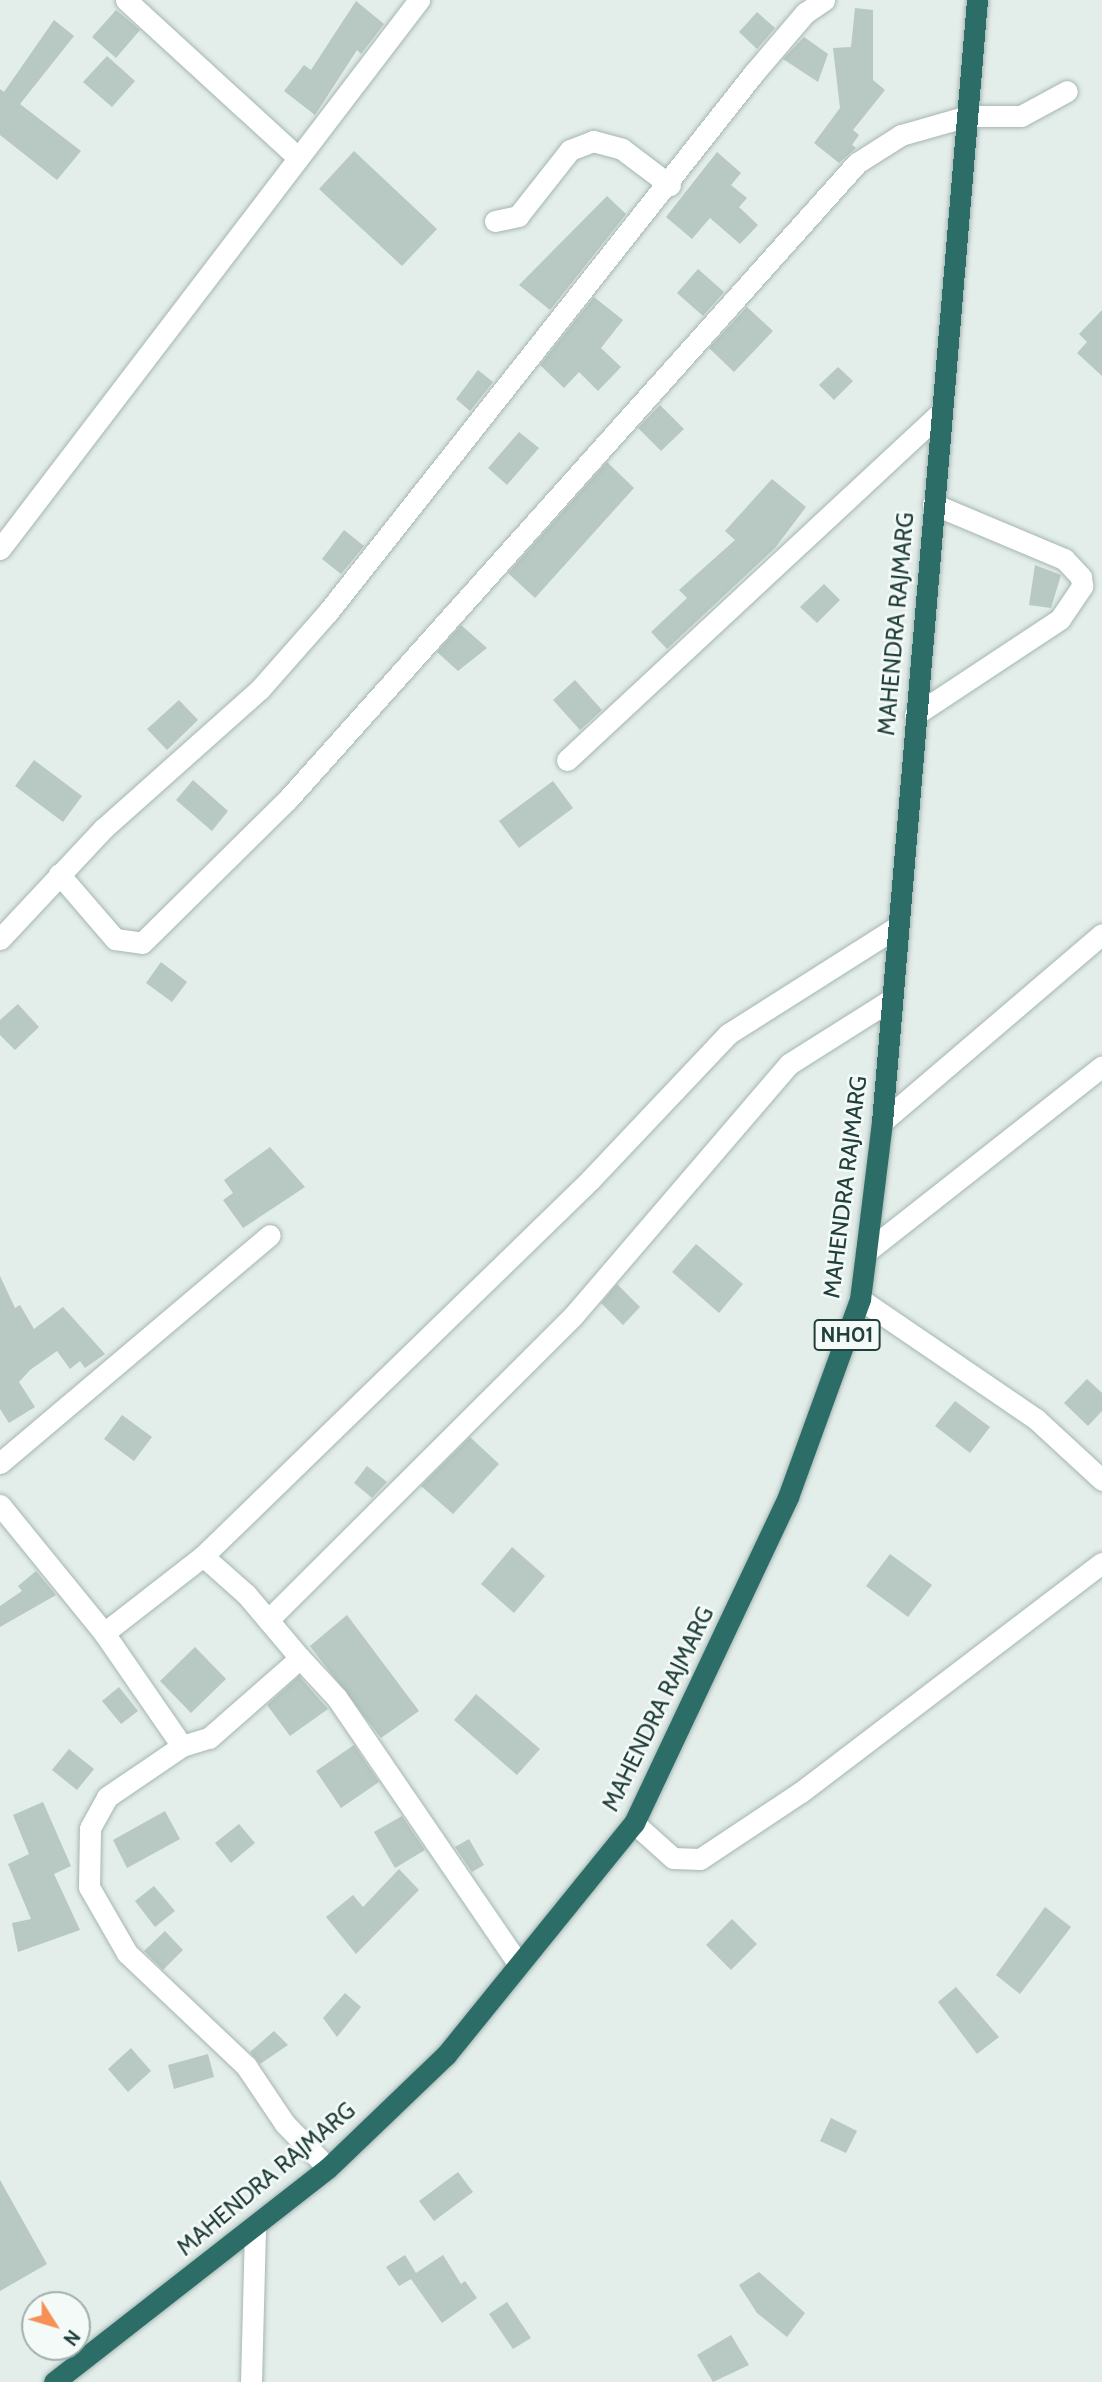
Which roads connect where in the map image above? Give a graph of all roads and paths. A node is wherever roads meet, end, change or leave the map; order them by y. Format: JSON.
{"nodes":[{"id":1,"x":126,"y":0,"type":"edge"},
{"id":2,"x":419,"y":0,"type":"edge"},
{"id":3,"x":824,"y":0,"type":"edge"},
{"id":4,"x":977,"y":0,"type":"edge"},
{"id":5,"x":1067,"y":91,"type":"dead end"},
{"id":6,"x":968,"y":116,"type":"junction"},
{"id":7,"x":296,"y":156,"type":"junction"},
{"id":8,"x":670,"y":185,"type":"junction"},
{"id":9,"x":495,"y":221,"type":"dead end"},
{"id":10,"x":940,"y":414,"type":"junction"},
{"id":11,"x":933,"y":505,"type":"junction"},
{"id":12,"x":0,"y":549,"type":"edge"},
{"id":13,"x":915,"y":715,"type":"junction"},
{"id":14,"x":567,"y":760,"type":"dead end"},
{"id":15,"x":60,"y":874,"type":"junction"},
{"id":16,"x":898,"y":926,"type":"junction"},
{"id":17,"x":1102,"y":934,"type":"edge"},
{"id":18,"x":0,"y":939,"type":"edge"},
{"id":19,"x":892,"y":999,"type":"junction"},
{"id":20,"x":1102,"y":1066,"type":"edge"},
{"id":21,"x":882,"y":1122,"type":"junction"},
{"id":22,"x":270,"y":1235,"type":"dead end"},
{"id":23,"x":866,"y":1252,"type":"junction"},
{"id":24,"x":860,"y":1299,"type":"junction"},
{"id":25,"x":0,"y":1463,"type":"edge"},
{"id":26,"x":1102,"y":1480,"type":"edge"},
{"id":27,"x":0,"y":1505,"type":"edge"},
{"id":28,"x":203,"y":1556,"type":"junction"},
{"id":29,"x":1102,"y":1563,"type":"edge"},
{"id":30,"x":268,"y":1620,"type":"junction"},
{"id":31,"x":104,"y":1633,"type":"junction"},
{"id":32,"x":300,"y":1658,"type":"junction"},
{"id":33,"x":182,"y":1746,"type":"junction"},
{"id":34,"x":634,"y":1823,"type":"junction"},
{"id":35,"x":518,"y":1963,"type":"junction"},
{"id":36,"x":328,"y":2168,"type":"junction"},
{"id":37,"x":255,"y":2226,"type":"junction"},
{"id":38,"x":54,"y":2382,"type":"edge"},
{"id":39,"x":251,"y":2382,"type":"edge"}],
"edges":[{"from":1,"to":7,"type":"street"},
{"from":2,"to":7,"type":"street"},
{"from":3,"to":8,"type":"street"},
{"from":4,"to":6,"type":"highway","name":"MAHENDRA RAJMARG","number":"NH01"},
{"from":5,"to":6,"type":"street"},
{"from":6,"to":10,"type":"highway","name":"MAHENDRA RAJMARG","number":"NH01"},
{"from":6,"to":15,"type":"street"},
{"from":7,"to":12,"type":"street"},
{"from":8,"to":9,"type":"street"},
{"from":8,"to":15,"type":"street"},
{"from":10,"to":11,"type":"highway","name":"MAHENDRA RAJMARG","number":"NH01"},
{"from":10,"to":14,"type":"street"},
{"from":11,"to":13,"type":"highway","name":"MAHENDRA RAJMARG","number":"NH01"},
{"from":11,"to":13,"type":"street"},
{"from":13,"to":16,"type":"highway","name":"MAHENDRA RAJMARG","number":"NH01"},
{"from":15,"to":18,"type":"street"},
{"from":16,"to":19,"type":"highway","name":"MAHENDRA RAJMARG","number":"NH01"},
{"from":16,"to":28,"type":"street"},
{"from":17,"to":21,"type":"street"},
{"from":19,"to":21,"type":"highway","name":"MAHENDRA RAJMARG","number":"NH01"},
{"from":19,"to":30,"type":"street"},
{"from":20,"to":23,"type":"street"},
{"from":21,"to":23,"type":"highway","name":"MAHENDRA RAJMARG","number":"NH01"},
{"from":22,"to":25,"type":"street"},
{"from":23,"to":24,"type":"highway","name":"MAHENDRA RAJMARG","number":"NH01"},
{"from":24,"to":26,"type":"street"},
{"from":24,"to":34,"type":"highway","name":"MAHENDRA RAJMARG","number":"NH01"},
{"from":27,"to":31,"type":"street"},
{"from":28,"to":30,"type":"street"},
{"from":28,"to":31,"type":"street"},
{"from":29,"to":34,"type":"street"},
{"from":30,"to":32,"type":"street"},
{"from":31,"to":33,"type":"street"},
{"from":32,"to":33,"type":"street"},
{"from":32,"to":35,"type":"street"},
{"from":33,"to":36,"type":"street"},
{"from":34,"to":35,"type":"highway","name":"MAHENDRA RAJMARG","number":"NH01"},
{"from":35,"to":36,"type":"highway","name":"MAHENDRA RAJMARG","number":"NH01"},
{"from":36,"to":37,"type":"highway","name":"MAHENDRA RAJMARG","number":"NH01"},
{"from":37,"to":38,"type":"highway","name":"MAHENDRA RAJMARG","number":"NH01"},
{"from":37,"to":39,"type":"street"}]}
